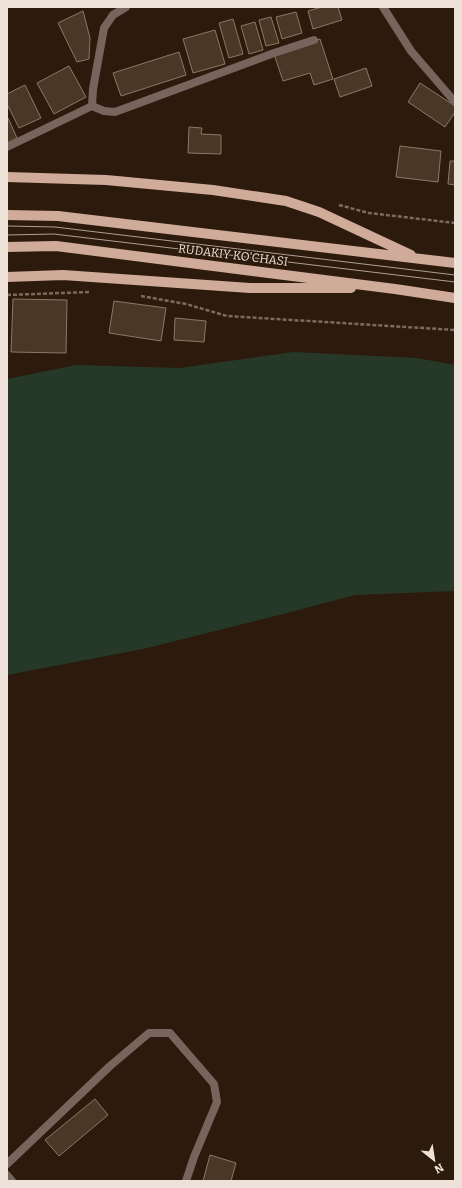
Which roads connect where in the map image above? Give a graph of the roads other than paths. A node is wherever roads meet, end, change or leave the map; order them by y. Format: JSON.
{"nodes":[{"id":1,"x":126,"y":7,"type":"edge"},
{"id":2,"x":383,"y":7,"type":"edge"},
{"id":3,"x":314,"y":40,"type":"dead end"},
{"id":4,"x":455,"y":102,"type":"edge"},
{"id":5,"x":92,"y":106,"type":"junction"},
{"id":6,"x":7,"y":147,"type":"edge"},
{"id":7,"x":7,"y":178,"type":"edge"},
{"id":8,"x":7,"y":215,"type":"edge"},
{"id":9,"x":7,"y":247,"type":"edge"},
{"id":10,"x":420,"y":259,"type":"junction"},
{"id":11,"x":455,"y":263,"type":"edge"},
{"id":12,"x":7,"y":277,"type":"edge"},
{"id":13,"x":395,"y":289,"type":"junction"},
{"id":14,"x":455,"y":298,"type":"edge"},
{"id":15,"x":7,"y":1164,"type":"edge"},
{"id":16,"x":7,"y":1175,"type":"edge"},
{"id":17,"x":12,"y":1181,"type":"edge"},
{"id":18,"x":186,"y":1181,"type":"edge"}],
"edges":[{"from":1,"to":5,"type":"street"},
{"from":2,"to":4,"type":"street"},
{"from":3,"to":5,"type":"street"},
{"from":5,"to":6,"type":"street"},
{"from":7,"to":10,"type":"main road"},
{"from":8,"to":10,"type":"main road","name":"RUDAKIY KO'CHASI"},
{"from":9,"to":13,"type":"main road","name":"RUDAKIY KO'CHASI"},
{"from":10,"to":11,"type":"main road","name":"RUDAKIY KO'CHASI"},
{"from":12,"to":13,"type":"main road"},
{"from":13,"to":14,"type":"main road","name":"RUDAKIY KO'CHASI"},
{"from":15,"to":18,"type":"street"},
{"from":16,"to":17,"type":"street"}]}
